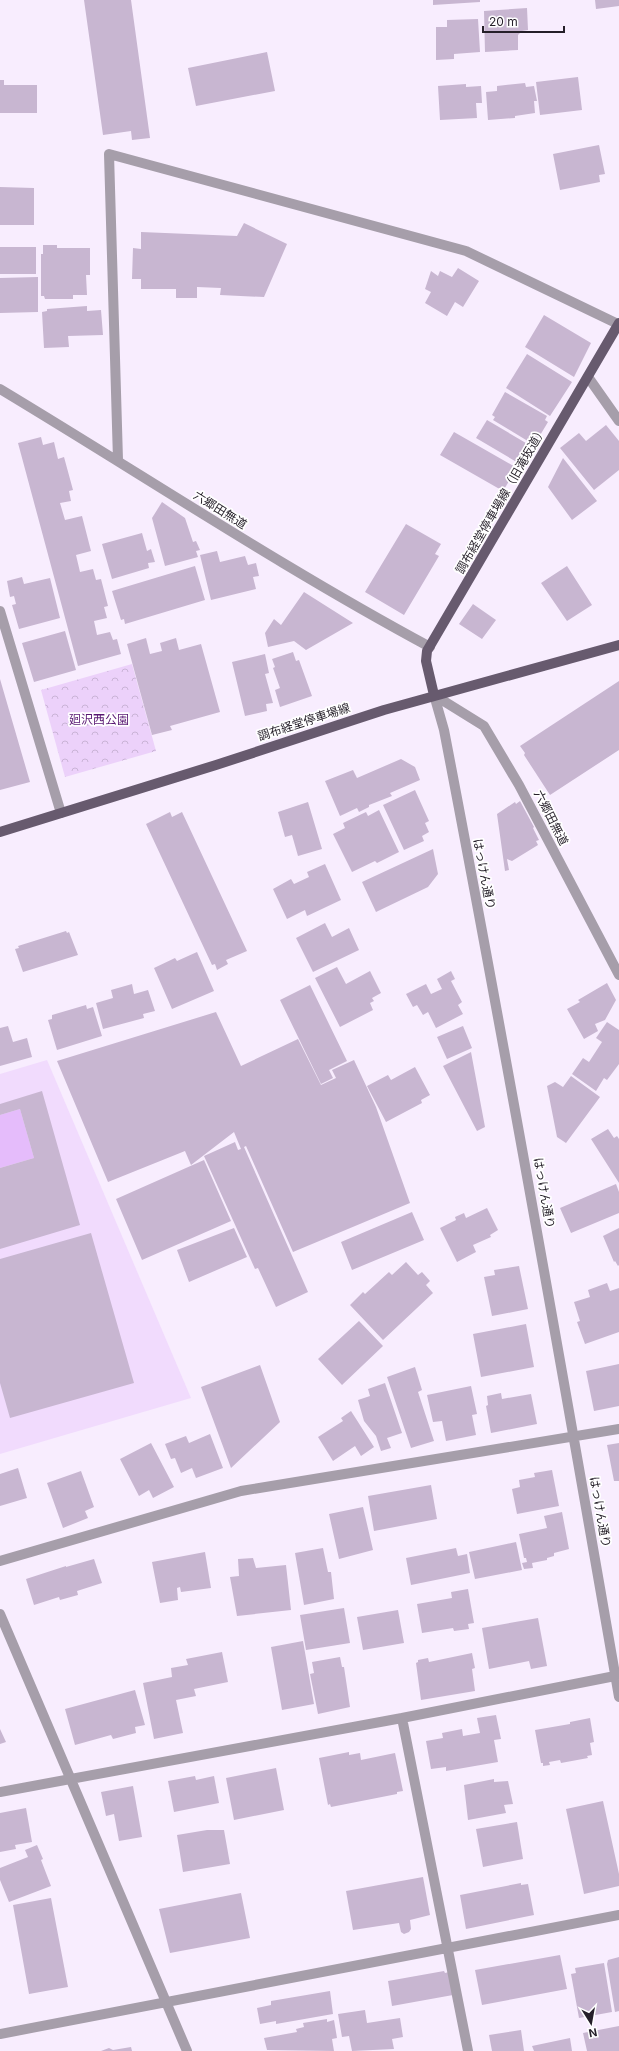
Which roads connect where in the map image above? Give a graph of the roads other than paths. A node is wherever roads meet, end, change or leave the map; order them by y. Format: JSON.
{"nodes":[{"id":1,"x":619,"y":323,"type":"edge"},
{"id":2,"x":588,"y":377,"type":"junction"},
{"id":3,"x":0,"y":389,"type":"edge"},
{"id":4,"x":619,"y":421,"type":"edge"},
{"id":5,"x":118,"y":460,"type":"junction"},
{"id":6,"x":0,"y":612,"type":"edge"},
{"id":7,"x":619,"y":645,"type":"edge"},
{"id":8,"x":430,"y":647,"type":"junction"},
{"id":9,"x":434,"y":695,"type":"junction"},
{"id":10,"x":61,"y":813,"type":"junction"},
{"id":11,"x":0,"y":832,"type":"edge"},
{"id":12,"x":619,"y":975,"type":"edge"},
{"id":13,"x":619,"y":1429,"type":"edge"},
{"id":14,"x":573,"y":1437,"type":"junction"},
{"id":15,"x":0,"y":1562,"type":"edge"},
{"id":16,"x":0,"y":1614,"type":"edge"},
{"id":17,"x":615,"y":1676,"type":"junction"},
{"id":18,"x":619,"y":1697,"type":"edge"},
{"id":19,"x":402,"y":1718,"type":"junction"},
{"id":20,"x":71,"y":1778,"type":"junction"},
{"id":21,"x":0,"y":1792,"type":"edge"},
{"id":22,"x":619,"y":1915,"type":"edge"},
{"id":23,"x":447,"y":1948,"type":"junction"},
{"id":24,"x":166,"y":2002,"type":"junction"},
{"id":25,"x":0,"y":2034,"type":"edge"},
{"id":26,"x":187,"y":2051,"type":"edge"},
{"id":27,"x":468,"y":2051,"type":"edge"}],
"edges":[{"from":1,"to":2,"type":"main road","name":"調布経堂停車場線（旧滝坂道）"},
{"from":1,"to":5,"type":"street"},
{"from":2,"to":4,"type":"street"},
{"from":2,"to":8,"type":"main road","name":"調布経堂停車場線（旧滝坂道）"},
{"from":3,"to":5,"type":"street","name":"六郷田無道"},
{"from":5,"to":8,"type":"street","name":"六郷田無道"},
{"from":6,"to":10,"type":"street"},
{"from":7,"to":9,"type":"main road","name":"調布経堂停車場線"},
{"from":8,"to":9,"type":"main road","name":"調布経堂停車場線（旧滝坂道）"},
{"from":9,"to":10,"type":"main road","name":"調布経堂停車場線"},
{"from":9,"to":12,"type":"street","name":"六郷田無道"},
{"from":9,"to":14,"type":"street","name":"はっけん通り"},
{"from":10,"to":11,"type":"main road","name":"調布経堂停車場線"},
{"from":13,"to":14,"type":"street"},
{"from":14,"to":15,"type":"street"},
{"from":14,"to":17,"type":"street","name":"はっけん通り"},
{"from":16,"to":20,"type":"street"},
{"from":17,"to":18,"type":"street","name":"はっけん通り"},
{"from":17,"to":19,"type":"street"},
{"from":19,"to":20,"type":"street"},
{"from":19,"to":23,"type":"street"},
{"from":20,"to":21,"type":"street"},
{"from":20,"to":24,"type":"street"},
{"from":22,"to":23,"type":"street"},
{"from":23,"to":24,"type":"street"},
{"from":23,"to":27,"type":"street"},
{"from":24,"to":25,"type":"street"},
{"from":24,"to":26,"type":"street"}]}
